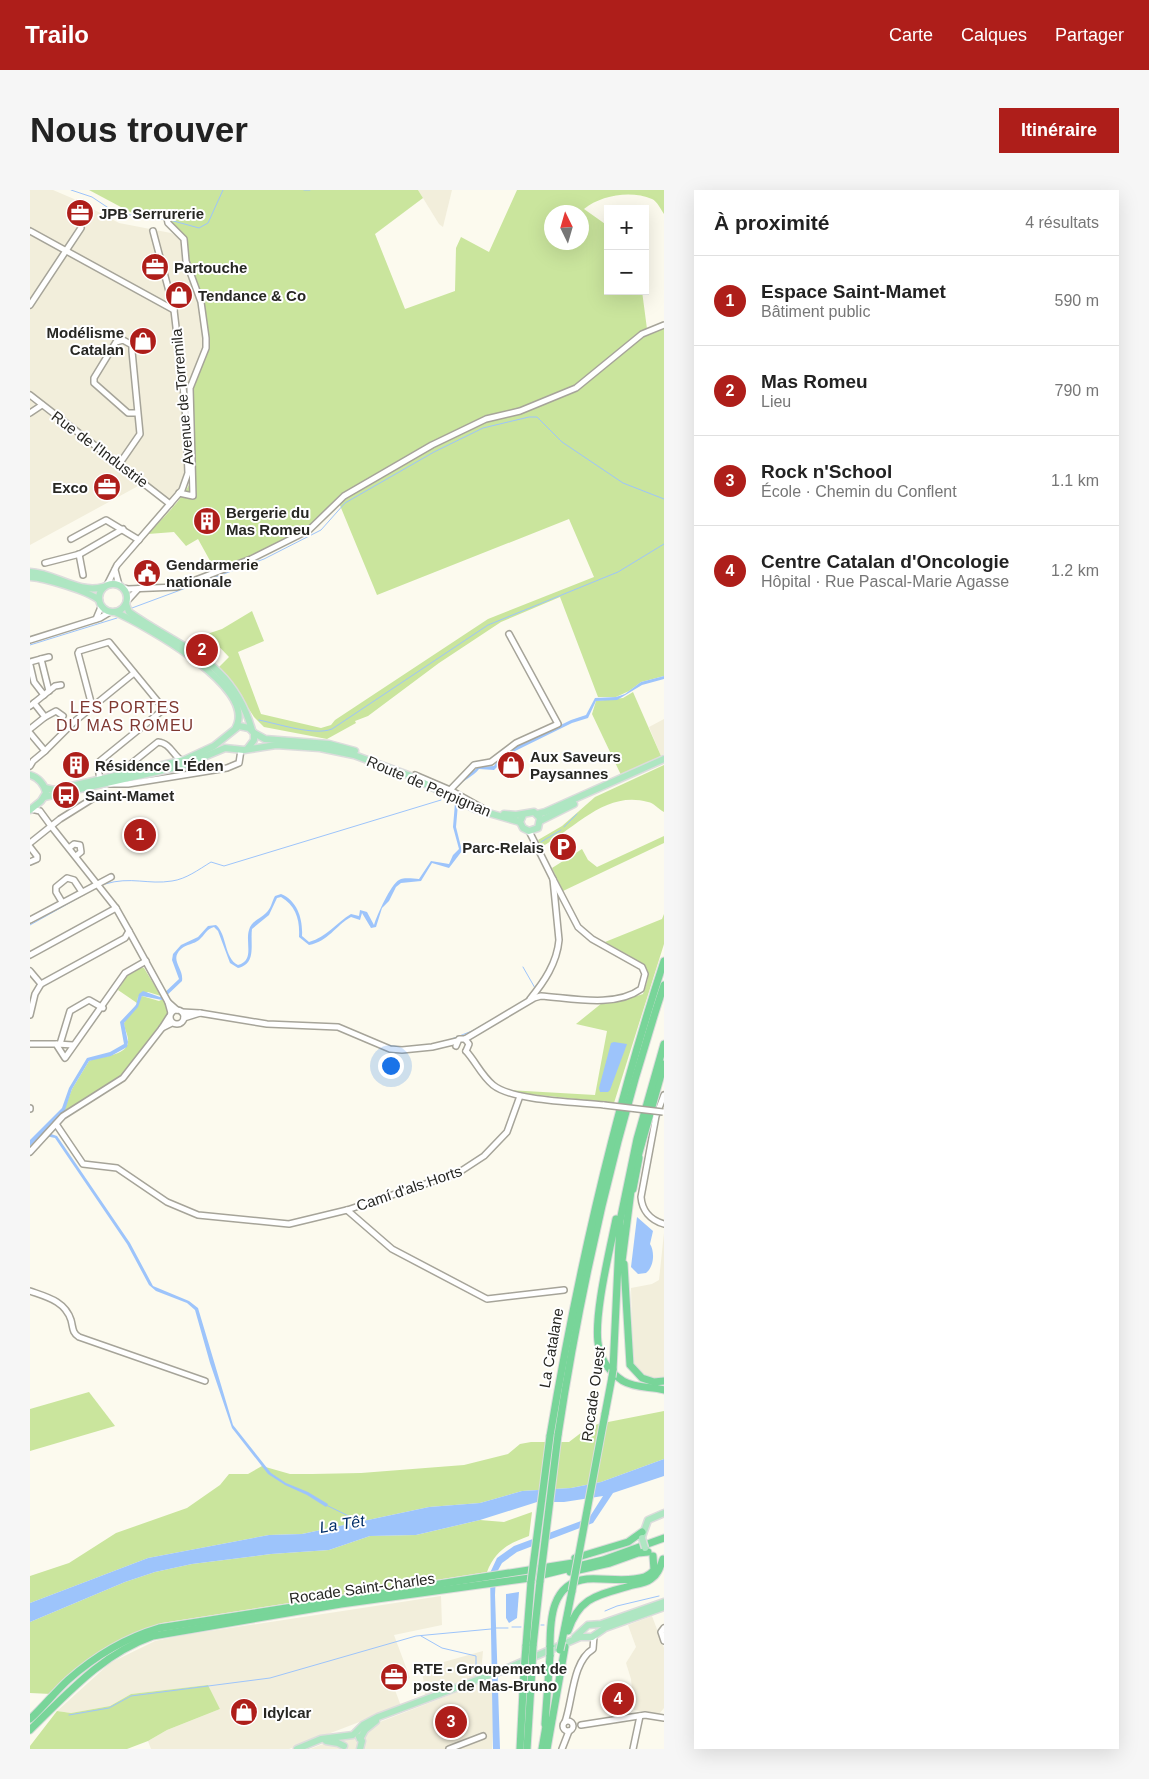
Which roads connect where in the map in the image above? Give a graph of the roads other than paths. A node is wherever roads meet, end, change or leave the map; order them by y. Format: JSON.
{"nodes":[{"id":1,"x":167,"y":220,"type":"dead end"},
{"id":2,"x":81,"y":228,"type":"dead end"},
{"id":3,"x":30,"y":231,"type":"edge"},
{"id":4,"x":153,"y":231,"type":"dead end"},
{"id":5,"x":65,"y":252,"type":"junction"},
{"id":6,"x":30,"y":305,"type":"edge"},
{"id":7,"x":174,"y":310,"type":"junction"},
{"id":8,"x":664,"y":325,"type":"edge"},
{"id":9,"x":30,"y":395,"type":"edge"},
{"id":10,"x":42,"y":405,"type":"junction"},
{"id":11,"x":30,"y":413,"type":"edge"},
{"id":12,"x":138,"y":413,"type":"junction"},
{"id":13,"x":120,"y":463,"type":"junction"},
{"id":14,"x":179,"y":493,"type":"junction"},
{"id":15,"x":170,"y":504,"type":"junction"},
{"id":16,"x":123,"y":529,"type":"junction"},
{"id":17,"x":71,"y":539,"type":"dead end"},
{"id":18,"x":139,"y":540,"type":"junction"},
{"id":19,"x":79,"y":554,"type":"junction"},
{"id":20,"x":45,"y":563,"type":"dead end"},
{"id":21,"x":115,"y":570,"type":"junction"},
{"id":22,"x":30,"y":572,"type":"edge"},
{"id":23,"x":85,"y":572,"type":"dead end"},
{"id":24,"x":30,"y":577,"type":"edge"},
{"id":25,"x":105,"y":586,"type":"junction"},
{"id":26,"x":121,"y":586,"type":"junction"},
{"id":27,"x":138,"y":589,"type":"junction"},
{"id":28,"x":127,"y":602,"type":"junction"},
{"id":29,"x":100,"y":603,"type":"junction"},
{"id":30,"x":112,"y":612,"type":"junction"},
{"id":31,"x":96,"y":619,"type":"junction"},
{"id":32,"x":509,"y":634,"type":"dead end"},
{"id":33,"x":30,"y":640,"type":"edge"},
{"id":34,"x":49,"y":657,"type":"dead end"},
{"id":35,"x":41,"y":659,"type":"junction"},
{"id":36,"x":30,"y":664,"type":"edge"},
{"id":37,"x":134,"y":673,"type":"junction"},
{"id":38,"x":61,"y":684,"type":"dead end"},
{"id":39,"x":46,"y":693,"type":"junction"},
{"id":40,"x":32,"y":705,"type":"edge"},
{"id":41,"x":92,"y":706,"type":"junction"},
{"id":42,"x":63,"y":716,"type":"dead end"},
{"id":43,"x":45,"y":717,"type":"junction"},
{"id":44,"x":30,"y":729,"type":"edge"},
{"id":45,"x":234,"y":730,"type":"junction"},
{"id":46,"x":253,"y":732,"type":"junction"},
{"id":47,"x":30,"y":733,"type":"edge"},
{"id":48,"x":242,"y":749,"type":"junction"},
{"id":49,"x":45,"y":751,"type":"junction"},
{"id":50,"x":181,"y":760,"type":"junction"},
{"id":51,"x":664,"y":761,"type":"edge"},
{"id":52,"x":31,"y":764,"type":"edge"},
{"id":53,"x":129,"y":772,"type":"junction"},
{"id":54,"x":415,"y":775,"type":"junction"},
{"id":55,"x":32,"y":776,"type":"edge"},
{"id":56,"x":100,"y":780,"type":"junction"},
{"id":57,"x":108,"y":784,"type":"junction"},
{"id":58,"x":45,"y":788,"type":"junction"},
{"id":59,"x":450,"y":790,"type":"junction"},
{"id":60,"x":44,"y":797,"type":"junction"},
{"id":61,"x":92,"y":799,"type":"dead end"},
{"id":62,"x":39,"y":803,"type":"junction"},
{"id":63,"x":482,"y":808,"type":"junction"},
{"id":64,"x":30,"y":810,"type":"edge"},
{"id":65,"x":40,"y":811,"type":"junction"},
{"id":66,"x":536,"y":814,"type":"junction"},
{"id":67,"x":522,"y":815,"type":"junction"},
{"id":68,"x":540,"y":821,"type":"junction"},
{"id":69,"x":520,"y":822,"type":"junction"},
{"id":70,"x":51,"y":826,"type":"junction"},
{"id":71,"x":532,"y":830,"type":"junction"},
{"id":72,"x":30,"y":843,"type":"edge"},
{"id":73,"x":30,"y":847,"type":"edge"},
{"id":74,"x":69,"y":848,"type":"junction"},
{"id":75,"x":76,"y":856,"type":"junction"},
{"id":76,"x":30,"y":862,"type":"edge"},
{"id":77,"x":111,"y":877,"type":"dead end"},
{"id":78,"x":553,"y":879,"type":"junction"},
{"id":79,"x":97,"y":883,"type":"junction"},
{"id":80,"x":82,"y":892,"type":"junction"},
{"id":81,"x":62,"y":902,"type":"junction"},
{"id":82,"x":116,"y":908,"type":"junction"},
{"id":83,"x":30,"y":920,"type":"edge"},
{"id":84,"x":129,"y":933,"type":"junction"},
{"id":85,"x":30,"y":955,"type":"edge"},
{"id":86,"x":146,"y":961,"type":"junction"},
{"id":87,"x":664,"y":961,"type":"edge"},
{"id":88,"x":30,"y":971,"type":"edge"},
{"id":89,"x":41,"y":984,"type":"junction"},
{"id":90,"x":664,"y":985,"type":"edge"},
{"id":91,"x":530,"y":1000,"type":"junction"},
{"id":92,"x":167,"y":1001,"type":"junction"},
{"id":93,"x":102,"y":1008,"type":"junction"},
{"id":94,"x":181,"y":1013,"type":"junction"},
{"id":95,"x":170,"y":1015,"type":"junction"},
{"id":96,"x":30,"y":1016,"type":"edge"},
{"id":97,"x":172,"y":1023,"type":"junction"},
{"id":98,"x":162,"y":1028,"type":"junction"},
{"id":99,"x":456,"y":1043,"type":"junction"},
{"id":100,"x":30,"y":1044,"type":"edge"},
{"id":101,"x":58,"y":1044,"type":"junction"},
{"id":102,"x":664,"y":1044,"type":"edge"},
{"id":103,"x":73,"y":1045,"type":"junction"},
{"id":104,"x":467,"y":1045,"type":"junction"},
{"id":105,"x":664,"y":1064,"type":"edge"},
{"id":106,"x":664,"y":1095,"type":"edge"},
{"id":107,"x":520,"y":1096,"type":"junction"},
{"id":108,"x":663,"y":1112,"type":"edge"},
{"id":109,"x":56,"y":1124,"type":"junction"},
{"id":110,"x":644,"y":1134,"type":"junction"},
{"id":111,"x":637,"y":1139,"type":"junction"},
{"id":112,"x":30,"y":1152,"type":"edge"},
{"id":113,"x":348,"y":1210,"type":"junction"},
{"id":114,"x":664,"y":1224,"type":"edge"},
{"id":115,"x":564,"y":1290,"type":"dead end"},
{"id":116,"x":30,"y":1291,"type":"edge"},
{"id":117,"x":614,"y":1375,"type":"junction"},
{"id":118,"x":205,"y":1381,"type":"dead end"},
{"id":119,"x":664,"y":1381,"type":"edge"},
{"id":120,"x":635,"y":1385,"type":"junction"},
{"id":121,"x":664,"y":1386,"type":"edge"},
{"id":122,"x":664,"y":1390,"type":"edge"},
{"id":123,"x":663,"y":1509,"type":"edge"},
{"id":124,"x":664,"y":1534,"type":"edge"},
{"id":125,"x":642,"y":1535,"type":"junction"},
{"id":126,"x":664,"y":1538,"type":"edge"},
{"id":127,"x":649,"y":1552,"type":"junction"},
{"id":128,"x":663,"y":1560,"type":"edge"},
{"id":129,"x":535,"y":1568,"type":"junction"},
{"id":130,"x":531,"y":1580,"type":"junction"},
{"id":131,"x":574,"y":1590,"type":"junction"},
{"id":132,"x":663,"y":1603,"type":"edge"},
{"id":133,"x":594,"y":1626,"type":"junction"},
{"id":134,"x":662,"y":1630,"type":"edge"},
{"id":135,"x":589,"y":1635,"type":"junction"},
{"id":136,"x":564,"y":1641,"type":"junction"},
{"id":137,"x":664,"y":1641,"type":"edge"},
{"id":138,"x":530,"y":1646,"type":"junction"},
{"id":139,"x":110,"y":1649,"type":"junction"},
{"id":140,"x":75,"y":1686,"type":"junction"},
{"id":141,"x":397,"y":1710,"type":"junction"},
{"id":142,"x":640,"y":1716,"type":"junction"},
{"id":143,"x":664,"y":1718,"type":"edge"},
{"id":144,"x":30,"y":1722,"type":"edge"},
{"id":145,"x":569,"y":1726,"type":"junction"},
{"id":146,"x":30,"y":1730,"type":"edge"},
{"id":147,"x":30,"y":1734,"type":"edge"},
{"id":148,"x":544,"y":1734,"type":"junction"},
{"id":149,"x":350,"y":1736,"type":"junction"},
{"id":150,"x":482,"y":1736,"type":"dead end"},
{"id":151,"x":360,"y":1739,"type":"junction"},
{"id":152,"x":345,"y":1747,"type":"edge"},
{"id":153,"x":361,"y":1748,"type":"edge"},
{"id":154,"x":298,"y":1749,"type":"edge"},
{"id":155,"x":449,"y":1749,"type":"edge"},
{"id":156,"x":520,"y":1749,"type":"edge"},
{"id":157,"x":527,"y":1749,"type":"edge"},
{"id":158,"x":542,"y":1749,"type":"edge"},
{"id":159,"x":548,"y":1749,"type":"edge"},
{"id":160,"x":562,"y":1749,"type":"edge"},
{"id":161,"x":633,"y":1749,"type":"edge"}],
"edges":[{"from":1,"to":14,"type":"street"},
{"from":2,"to":5,"type":"street"},
{"from":3,"to":5,"type":"street"},
{"from":4,"to":7,"type":"street","name":"Avenue de Torremila"},
{"from":5,"to":6,"type":"street"},
{"from":5,"to":7,"type":"street"},
{"from":7,"to":14,"type":"street","name":"Avenue de Torremila"},
{"from":8,"to":27,"type":"street"},
{"from":9,"to":10,"type":"street","name":"Rue de l'Industrie"},
{"from":10,"to":11,"type":"street"},
{"from":10,"to":13,"type":"street","name":"Rue de l'Industrie"},
{"from":12,"to":12,"type":"street"},
{"from":12,"to":13,"type":"street"},
{"from":13,"to":15,"type":"street","name":"Rue de l'Industrie"},
{"from":14,"to":15,"type":"street","name":"Avenue de Torremila"},
{"from":15,"to":18,"type":"street","name":"Avenue de Torremila"},
{"from":16,"to":17,"type":"street"},
{"from":16,"to":18,"type":"street"},
{"from":16,"to":19,"type":"street"},
{"from":18,"to":21,"type":"street","name":"Avenue de Torremila"},
{"from":19,"to":20,"type":"street"},
{"from":19,"to":23,"type":"street"},
{"from":21,"to":25,"type":"street","name":"Avenue de Torremila"},
{"from":21,"to":26,"type":"street"},
{"from":22,"to":25,"type":"main road"},
{"from":24,"to":29,"type":"main road"},
{"from":25,"to":26,"type":"main road"},
{"from":25,"to":29,"type":"main road"},
{"from":26,"to":27,"type":"street"},
{"from":26,"to":28,"type":"main road"},
{"from":27,"to":28,"type":"street"},
{"from":28,"to":30,"type":"main road"},
{"from":28,"to":46,"type":"main road"},
{"from":29,"to":30,"type":"main road"},
{"from":29,"to":31,"type":"street"},
{"from":30,"to":31,"type":"street"},
{"from":30,"to":45,"type":"main road"},
{"from":31,"to":33,"type":"street"},
{"from":32,"to":59,"type":"street"},
{"from":34,"to":35,"type":"street"},
{"from":35,"to":36,"type":"street"},
{"from":35,"to":39,"type":"street"},
{"from":36,"to":39,"type":"street"},
{"from":37,"to":41,"type":"street"},
{"from":37,"to":41,"type":"street"},
{"from":37,"to":56,"type":"street"},
{"from":38,"to":39,"type":"street"},
{"from":39,"to":40,"type":"street"},
{"from":40,"to":43,"type":"street"},
{"from":41,"to":49,"type":"street"},
{"from":42,"to":43,"type":"street"},
{"from":43,"to":44,"type":"street"},
{"from":45,"to":46,"type":"main road"},
{"from":45,"to":48,"type":"main road"},
{"from":45,"to":50,"type":"main road"},
{"from":46,"to":48,"type":"main road"},
{"from":46,"to":54,"type":"main road","name":"Route de Perpignan"},
{"from":47,"to":49,"type":"street"},
{"from":48,"to":57,"type":"main road","name":"Route de Perpignan"},
{"from":48,"to":57,"type":"street"},
{"from":48,"to":69,"type":"main road","name":"Route de Perpignan"},
{"from":49,"to":52,"type":"street"},
{"from":50,"to":53,"type":"main road"},
{"from":50,"to":53,"type":"street"},
{"from":51,"to":66,"type":"main road"},
{"from":51,"to":68,"type":"main road"},
{"from":52,"to":55,"type":"street"},
{"from":53,"to":56,"type":"main road"},
{"from":54,"to":59,"type":"street"},
{"from":54,"to":63,"type":"main road","name":"Route de Perpignan"},
{"from":55,"to":58,"type":"main road"},
{"from":56,"to":58,"type":"main road"},
{"from":57,"to":60,"type":"main road","name":"Route de Perpignan"},
{"from":58,"to":60,"type":"main road"},
{"from":59,"to":63,"type":"street"},
{"from":60,"to":62,"type":"main road"},
{"from":61,"to":70,"type":"street"},
{"from":62,"to":64,"type":"main road"},
{"from":62,"to":65,"type":"street"},
{"from":63,"to":67,"type":"main road","name":"Route de Perpignan"},
{"from":64,"to":65,"type":"street"},
{"from":65,"to":70,"type":"street"},
{"from":66,"to":67,"type":"main road"},
{"from":66,"to":68,"type":"main road"},
{"from":67,"to":69,"type":"main road"},
{"from":68,"to":71,"type":"main road"},
{"from":69,"to":71,"type":"main road"},
{"from":70,"to":72,"type":"street"},
{"from":70,"to":74,"type":"street"},
{"from":71,"to":78,"type":"street"},
{"from":73,"to":76,"type":"street"},
{"from":74,"to":75,"type":"street"},
{"from":74,"to":75,"type":"street"},
{"from":75,"to":79,"type":"street"},
{"from":77,"to":79,"type":"street"},
{"from":78,"to":91,"type":"street"},
{"from":78,"to":91,"type":"street"},
{"from":79,"to":80,"type":"street"},
{"from":79,"to":82,"type":"street"},
{"from":80,"to":81,"type":"street"},
{"from":80,"to":81,"type":"street"},
{"from":81,"to":83,"type":"street"},
{"from":82,"to":84,"type":"street"},
{"from":82,"to":85,"type":"street"},
{"from":84,"to":86,"type":"street"},
{"from":84,"to":89,"type":"street"},
{"from":86,"to":92,"type":"street"},
{"from":86,"to":93,"type":"street"},
{"from":87,"to":130,"type":"highway","name":"La Catalane","bridge":true},
{"from":88,"to":89,"type":"street"},
{"from":89,"to":96,"type":"street"},
{"from":90,"to":138,"type":"highway","name":"La Catalane","bridge":true},
{"from":91,"to":104,"type":"street"},
{"from":92,"to":94,"type":"street"},
{"from":92,"to":95,"type":"street"},
{"from":93,"to":101,"type":"street"},
{"from":93,"to":103,"type":"street"},
{"from":94,"to":95,"type":"street"},
{"from":94,"to":97,"type":"street"},
{"from":94,"to":99,"type":"street"},
{"from":95,"to":97,"type":"street"},
{"from":95,"to":98,"type":"street"},
{"from":97,"to":98,"type":"street"},
{"from":98,"to":109,"type":"street"},
{"from":99,"to":104,"type":"street"},
{"from":99,"to":104,"type":"street"},
{"from":100,"to":101,"type":"street"},
{"from":101,"to":103,"type":"street"},
{"from":101,"to":103,"type":"street"},
{"from":102,"to":111,"type":"highway","name":"Rocade Ouest"},
{"from":104,"to":107,"type":"street"},
{"from":105,"to":110,"type":"highway","name":"Rocade Ouest"},
{"from":106,"to":114,"type":"street"},
{"from":107,"to":108,"type":"street","bridge":true},
{"from":107,"to":113,"type":"street","name":"Camí d'als Horts"},
{"from":109,"to":112,"type":"street"},
{"from":109,"to":113,"type":"street","name":"Camí d'als Horts"},
{"from":110,"to":117,"type":"highway","name":"Rocade Ouest"},
{"from":110,"to":119,"type":"highway"},
{"from":111,"to":117,"type":"highway","name":"Rocade Ouest"},
{"from":111,"to":120,"type":"highway"},
{"from":113,"to":115,"type":"street"},
{"from":116,"to":118,"type":"street"},
{"from":117,"to":131,"type":"highway","name":"Rocade Ouest","bridge":true},
{"from":120,"to":121,"type":"highway"},
{"from":120,"to":122,"type":"highway"},
{"from":123,"to":125,"type":"main road"},
{"from":124,"to":129,"type":"highway","name":"Rocade Saint-Charles"},
{"from":125,"to":127,"type":"main road","bridge":true},
{"from":125,"to":129,"type":"highway"},
{"from":126,"to":130,"type":"highway","name":"Rocade Saint-Charles"},
{"from":127,"to":128,"type":"main road"},
{"from":127,"to":130,"type":"highway"},
{"from":127,"to":148,"type":"highway"},
{"from":128,"to":136,"type":"highway"},
{"from":129,"to":139,"type":"highway","name":"Rocade Saint-Charles"},
{"from":130,"to":138,"type":"highway","name":"La Catalane"},
{"from":130,"to":140,"type":"highway","name":"Rocade Saint-Charles"},
{"from":131,"to":136,"type":"highway","name":"Rocade Ouest"},
{"from":131,"to":136,"type":"highway","name":"Rocade Ouest"},
{"from":132,"to":133,"type":"main road"},
{"from":132,"to":135,"type":"main road"},
{"from":133,"to":135,"type":"main road"},
{"from":133,"to":135,"type":"main road"},
{"from":134,"to":137,"type":"street"},
{"from":135,"to":141,"type":"main road"},
{"from":135,"to":145,"type":"street"},
{"from":136,"to":148,"type":"highway","name":"Rocade Ouest"},
{"from":136,"to":159,"type":"highway","name":"Rocade Ouest"},
{"from":138,"to":156,"type":"highway","name":"La Catalane","bridge":true},
{"from":138,"to":157,"type":"highway","name":"La Catalane","bridge":true},
{"from":139,"to":144,"type":"highway"},
{"from":139,"to":144,"type":"highway"},
{"from":140,"to":146,"type":"highway"},
{"from":140,"to":147,"type":"highway"},
{"from":141,"to":149,"type":"main road"},
{"from":141,"to":151,"type":"main road"},
{"from":142,"to":143,"type":"street"},
{"from":142,"to":145,"type":"street"},
{"from":142,"to":161,"type":"street"},
{"from":145,"to":160,"type":"street"},
{"from":148,"to":158,"type":"highway","name":"Rocade Ouest"},
{"from":149,"to":151,"type":"main road"},
{"from":149,"to":152,"type":"main road"},
{"from":149,"to":154,"type":"main road"},
{"from":150,"to":155,"type":"street"},
{"from":151,"to":153,"type":"main road"},
{"from":152,"to":154,"type":"main road"}]}
